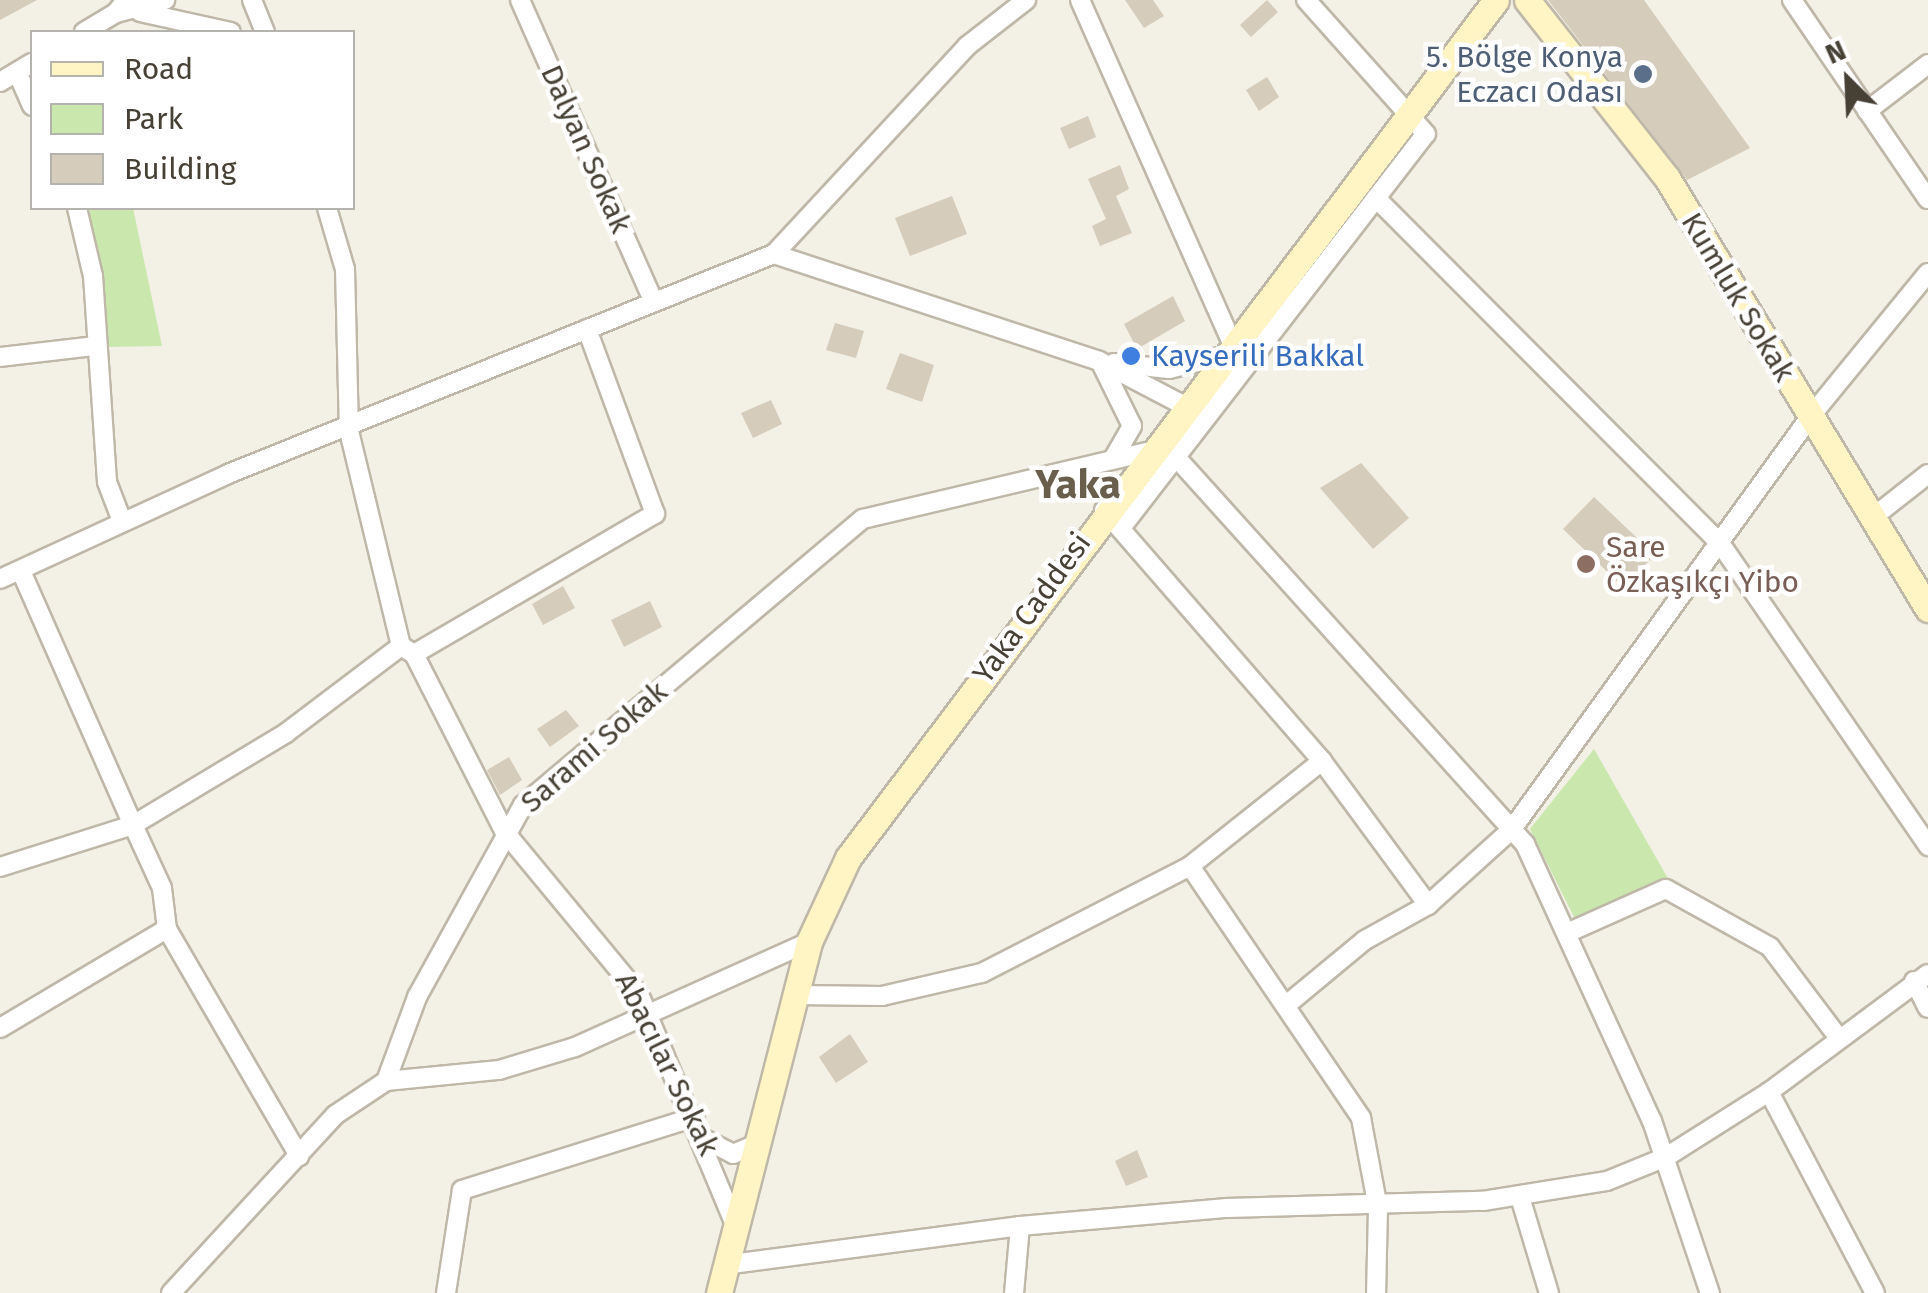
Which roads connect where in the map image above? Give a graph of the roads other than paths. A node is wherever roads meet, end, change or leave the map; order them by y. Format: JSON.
{"nodes":[{"id":1,"x":165,"y":0,"type":"edge"},
{"id":2,"x":252,"y":0,"type":"edge"},
{"id":3,"x":520,"y":0,"type":"edge"},
{"id":4,"x":1026,"y":0,"type":"edge"},
{"id":5,"x":1080,"y":0,"type":"edge"},
{"id":6,"x":1306,"y":0,"type":"edge"},
{"id":7,"x":1496,"y":0,"type":"edge"},
{"id":8,"x":1526,"y":0,"type":"edge"},
{"id":9,"x":1792,"y":0,"type":"edge"},
{"id":10,"x":128,"y":8,"type":"edge"},
{"id":11,"x":88,"y":30,"type":"edge"},
{"id":12,"x":222,"y":30,"type":"edge"},
{"id":13,"x":265,"y":30,"type":"edge"},
{"id":14,"x":1928,"y":64,"type":"edge"},
{"id":15,"x":25,"y":68,"type":"edge"},
{"id":16,"x":0,"y":82,"type":"edge"},
{"id":17,"x":30,"y":95,"type":"edge"},
{"id":18,"x":1867,"y":111,"type":"junction"},
{"id":19,"x":1408,"y":114,"type":"junction"},
{"id":20,"x":1926,"y":191,"type":"edge"},
{"id":21,"x":1376,"y":198,"type":"junction"},
{"id":22,"x":77,"y":210,"type":"edge"},
{"id":23,"x":328,"y":210,"type":"edge"},
{"id":24,"x":774,"y":254,"type":"junction"},
{"id":25,"x":1928,"y":273,"type":"edge"},
{"id":26,"x":652,"y":298,"type":"junction"},
{"id":27,"x":587,"y":328,"type":"junction"},
{"id":28,"x":95,"y":346,"type":"junction"},
{"id":29,"x":1225,"y":349,"type":"junction"},
{"id":30,"x":0,"y":357,"type":"edge"},
{"id":31,"x":1099,"y":361,"type":"junction"},
{"id":32,"x":1183,"y":405,"type":"junction"},
{"id":33,"x":1810,"y":417,"type":"junction"},
{"id":34,"x":349,"y":431,"type":"junction"},
{"id":35,"x":1147,"y":452,"type":"junction"},
{"id":36,"x":1175,"y":456,"type":"junction"},
{"id":37,"x":1106,"y":465,"type":"junction"},
{"id":38,"x":1928,"y":474,"type":"edge"},
{"id":39,"x":1872,"y":518,"type":"junction"},
{"id":40,"x":1113,"y":519,"type":"junction"},
{"id":41,"x":122,"y":521,"type":"junction"},
{"id":42,"x":1720,"y":543,"type":"junction"},
{"id":43,"x":21,"y":570,"type":"junction"},
{"id":44,"x":0,"y":579,"type":"edge"},
{"id":45,"x":1924,"y":595,"type":"edge"},
{"id":46,"x":407,"y":650,"type":"junction"},
{"id":47,"x":1322,"y":761,"type":"junction"},
{"id":48,"x":133,"y":825,"type":"junction"},
{"id":49,"x":1512,"y":829,"type":"junction"},
{"id":50,"x":504,"y":831,"type":"junction"},
{"id":51,"x":1928,"y":846,"type":"edge"},
{"id":52,"x":1190,"y":866,"type":"junction"},
{"id":53,"x":0,"y":867,"type":"edge"},
{"id":54,"x":1428,"y":905,"type":"junction"},
{"id":55,"x":167,"y":929,"type":"junction"},
{"id":56,"x":1567,"y":933,"type":"junction"},
{"id":57,"x":809,"y":942,"type":"junction"},
{"id":58,"x":1921,"y":977,"type":"edge"},
{"id":59,"x":796,"y":995,"type":"junction"},
{"id":60,"x":1290,"y":1002,"type":"junction"},
{"id":61,"x":1928,"y":1008,"type":"edge"},
{"id":62,"x":648,"y":1016,"type":"junction"},
{"id":63,"x":0,"y":1028,"type":"edge"},
{"id":64,"x":1838,"y":1037,"type":"junction"},
{"id":65,"x":386,"y":1081,"type":"junction"},
{"id":66,"x":1769,"y":1092,"type":"junction"},
{"id":67,"x":695,"y":1117,"type":"junction"},
{"id":68,"x":704,"y":1138,"type":"junction"},
{"id":69,"x":757,"y":1144,"type":"junction"},
{"id":70,"x":299,"y":1156,"type":"junction"},
{"id":71,"x":1666,"y":1157,"type":"junction"},
{"id":72,"x":1520,"y":1197,"type":"junction"},
{"id":73,"x":1378,"y":1208,"type":"junction"},
{"id":74,"x":1020,"y":1226,"type":"junction"},
{"id":75,"x":735,"y":1232,"type":"junction"},
{"id":76,"x":724,"y":1265,"type":"junction"},
{"id":77,"x":171,"y":1293,"type":"edge"},
{"id":78,"x":446,"y":1293,"type":"edge"},
{"id":79,"x":718,"y":1293,"type":"edge"},
{"id":80,"x":1014,"y":1293,"type":"edge"},
{"id":81,"x":1376,"y":1293,"type":"edge"},
{"id":82,"x":1549,"y":1293,"type":"edge"},
{"id":83,"x":1710,"y":1293,"type":"edge"},
{"id":84,"x":1875,"y":1293,"type":"edge"}],
"edges":[{"from":1,"to":10,"type":"street"},
{"from":2,"to":13,"type":"street"},
{"from":3,"to":26,"type":"street","name":"Dalyan Sokak"},
{"from":4,"to":24,"type":"street"},
{"from":5,"to":29,"type":"street"},
{"from":6,"to":19,"type":"street"},
{"from":7,"to":19,"type":"street","name":"Yaka Caddesi"},
{"from":8,"to":33,"type":"street","name":"Kumluk Sokak"},
{"from":9,"to":18,"type":"street"},
{"from":10,"to":11,"type":"street"},
{"from":10,"to":12,"type":"street"},
{"from":14,"to":18,"type":"street"},
{"from":15,"to":16,"type":"street"},
{"from":15,"to":17,"type":"street"},
{"from":18,"to":20,"type":"street"},
{"from":19,"to":21,"type":"street"},
{"from":19,"to":29,"type":"street","name":"Yaka Caddesi"},
{"from":21,"to":36,"type":"street"},
{"from":21,"to":42,"type":"street"},
{"from":22,"to":28,"type":"street"},
{"from":23,"to":34,"type":"street","name":"Abacılar Sokak"},
{"from":24,"to":26,"type":"street"},
{"from":24,"to":31,"type":"street"},
{"from":25,"to":33,"type":"street"},
{"from":26,"to":27,"type":"street"},
{"from":27,"to":34,"type":"street"},
{"from":27,"to":46,"type":"street"},
{"from":28,"to":30,"type":"street"},
{"from":28,"to":41,"type":"street"},
{"from":29,"to":31,"type":"street"},
{"from":29,"to":32,"type":"street","name":"Yaka Caddesi"},
{"from":31,"to":32,"type":"street"},
{"from":31,"to":37,"type":"street"},
{"from":32,"to":35,"type":"street","name":"Yaka Caddesi"},
{"from":33,"to":39,"type":"street","name":"Kumluk Sokak"},
{"from":33,"to":42,"type":"street"},
{"from":34,"to":41,"type":"street"},
{"from":34,"to":46,"type":"street","name":"Abacılar Sokak"},
{"from":35,"to":37,"type":"street","name":"Sarami Sokak"},
{"from":35,"to":40,"type":"street","name":"Yaka Caddesi"},
{"from":36,"to":40,"type":"street"},
{"from":36,"to":49,"type":"street"},
{"from":37,"to":50,"type":"street","name":"Sarami Sokak"},
{"from":38,"to":39,"type":"street"},
{"from":39,"to":45,"type":"street","name":"Kumluk Sokak"},
{"from":40,"to":47,"type":"street"},
{"from":40,"to":57,"type":"street","name":"Yaka Caddesi"},
{"from":41,"to":43,"type":"street"},
{"from":42,"to":49,"type":"street"},
{"from":42,"to":51,"type":"street"},
{"from":43,"to":44,"type":"street"},
{"from":43,"to":48,"type":"street"},
{"from":46,"to":48,"type":"street"},
{"from":46,"to":50,"type":"street","name":"Abacılar Sokak"},
{"from":47,"to":52,"type":"street"},
{"from":47,"to":54,"type":"street"},
{"from":48,"to":53,"type":"street"},
{"from":48,"to":55,"type":"street"},
{"from":49,"to":54,"type":"street"},
{"from":49,"to":56,"type":"street"},
{"from":50,"to":62,"type":"street","name":"Abacılar Sokak"},
{"from":50,"to":65,"type":"street","name":"Sarami Sokak"},
{"from":52,"to":59,"type":"street"},
{"from":52,"to":60,"type":"street"},
{"from":54,"to":60,"type":"street"},
{"from":55,"to":63,"type":"street"},
{"from":55,"to":70,"type":"street"},
{"from":56,"to":64,"type":"street"},
{"from":56,"to":71,"type":"street"},
{"from":57,"to":59,"type":"street","name":"Yaka Caddesi"},
{"from":57,"to":62,"type":"street"},
{"from":58,"to":61,"type":"street"},
{"from":58,"to":64,"type":"street"},
{"from":59,"to":69,"type":"street","name":"Yaka Caddesi"},
{"from":60,"to":73,"type":"street"},
{"from":62,"to":65,"type":"street"},
{"from":62,"to":67,"type":"street","name":"Abacılar Sokak"},
{"from":64,"to":66,"type":"street"},
{"from":65,"to":70,"type":"street"},
{"from":66,"to":71,"type":"street"},
{"from":66,"to":84,"type":"street"},
{"from":67,"to":68,"type":"street","name":"Abacılar Sokak"},
{"from":67,"to":78,"type":"street"},
{"from":68,"to":69,"type":"street"},
{"from":68,"to":75,"type":"street","name":"Abacılar Sokak"},
{"from":69,"to":75,"type":"street","name":"Yaka Caddesi"},
{"from":70,"to":77,"type":"street"},
{"from":71,"to":72,"type":"street"},
{"from":71,"to":83,"type":"street"},
{"from":72,"to":73,"type":"street"},
{"from":72,"to":82,"type":"street"},
{"from":73,"to":74,"type":"street"},
{"from":73,"to":81,"type":"street"},
{"from":74,"to":76,"type":"street"},
{"from":74,"to":80,"type":"street"},
{"from":75,"to":76,"type":"street","name":"Yaka Caddesi"},
{"from":76,"to":79,"type":"street","name":"Yaka Caddesi"}]}
